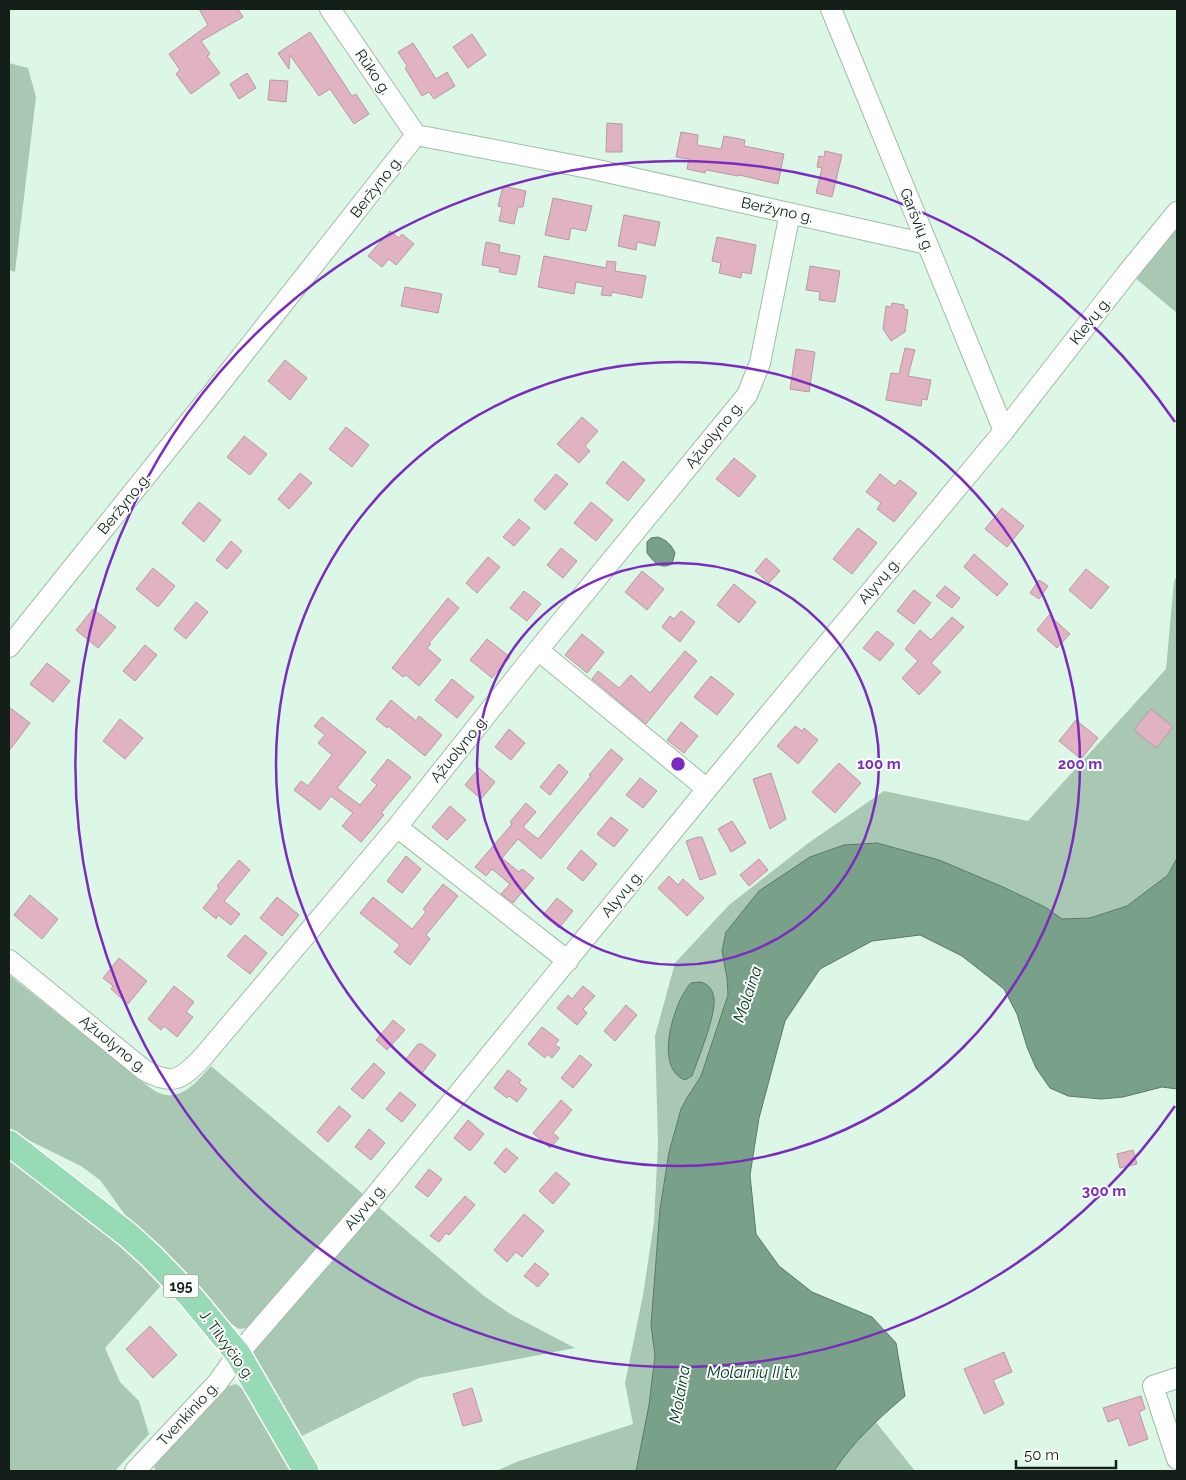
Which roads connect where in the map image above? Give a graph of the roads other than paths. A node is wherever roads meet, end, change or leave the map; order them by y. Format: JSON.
{"nodes":[{"id":1,"x":330,"y":9,"type":"edge"},
{"id":2,"x":831,"y":9,"type":"edge"},
{"id":3,"x":416,"y":135,"type":"junction"},
{"id":4,"x":1177,"y":212,"type":"edge"},
{"id":5,"x":790,"y":213,"type":"junction"},
{"id":6,"x":927,"y":244,"type":"junction"},
{"id":7,"x":1004,"y":431,"type":"junction"},
{"id":8,"x":9,"y":647,"type":"edge"},
{"id":9,"x":538,"y":650,"type":"junction"},
{"id":10,"x":707,"y":789,"type":"junction"},
{"id":11,"x":397,"y":827,"type":"junction"},
{"id":12,"x":9,"y":960,"type":"edge"},
{"id":13,"x":568,"y":961,"type":"junction"},
{"id":14,"x":9,"y":1143,"type":"edge"},
{"id":15,"x":238,"y":1354,"type":"junction"},
{"id":16,"x":1177,"y":1378,"type":"edge"},
{"id":17,"x":1177,"y":1459,"type":"edge"},
{"id":18,"x":135,"y":1471,"type":"edge"},
{"id":19,"x":306,"y":1471,"type":"edge"}],
"edges":[{"from":1,"to":3,"type":"street","name":"Rūko g."},
{"from":2,"to":6,"type":"street","name":"Garšvių g."},
{"from":3,"to":5,"type":"street","name":"Beržyno g."},
{"from":3,"to":8,"type":"street","name":"Beržyno g."},
{"from":4,"to":7,"type":"street","name":"Klevų g."},
{"from":5,"to":6,"type":"street","name":"Beržyno g."},
{"from":5,"to":9,"type":"street","name":"Ąžuolyno g."},
{"from":6,"to":7,"type":"street","name":"Garšvių g."},
{"from":7,"to":10,"type":"street","name":"Alyvų g."},
{"from":9,"to":10,"type":"street"},
{"from":9,"to":11,"type":"street","name":"Ąžuolyno g."},
{"from":10,"to":13,"type":"street","name":"Alyvų g."},
{"from":11,"to":12,"type":"street","name":"Ąžuolyno g."},
{"from":11,"to":13,"type":"street"},
{"from":13,"to":15,"type":"street","name":"Alyvų g."},
{"from":14,"to":15,"type":"main road","name":"J. Tilvyčio g.","number":"195"},
{"from":15,"to":18,"type":"street","name":"Tvenkinio g."},
{"from":15,"to":19,"type":"main road","name":"J. Tilvyčio g.","number":"195"},
{"from":16,"to":17,"type":"street"}]}
